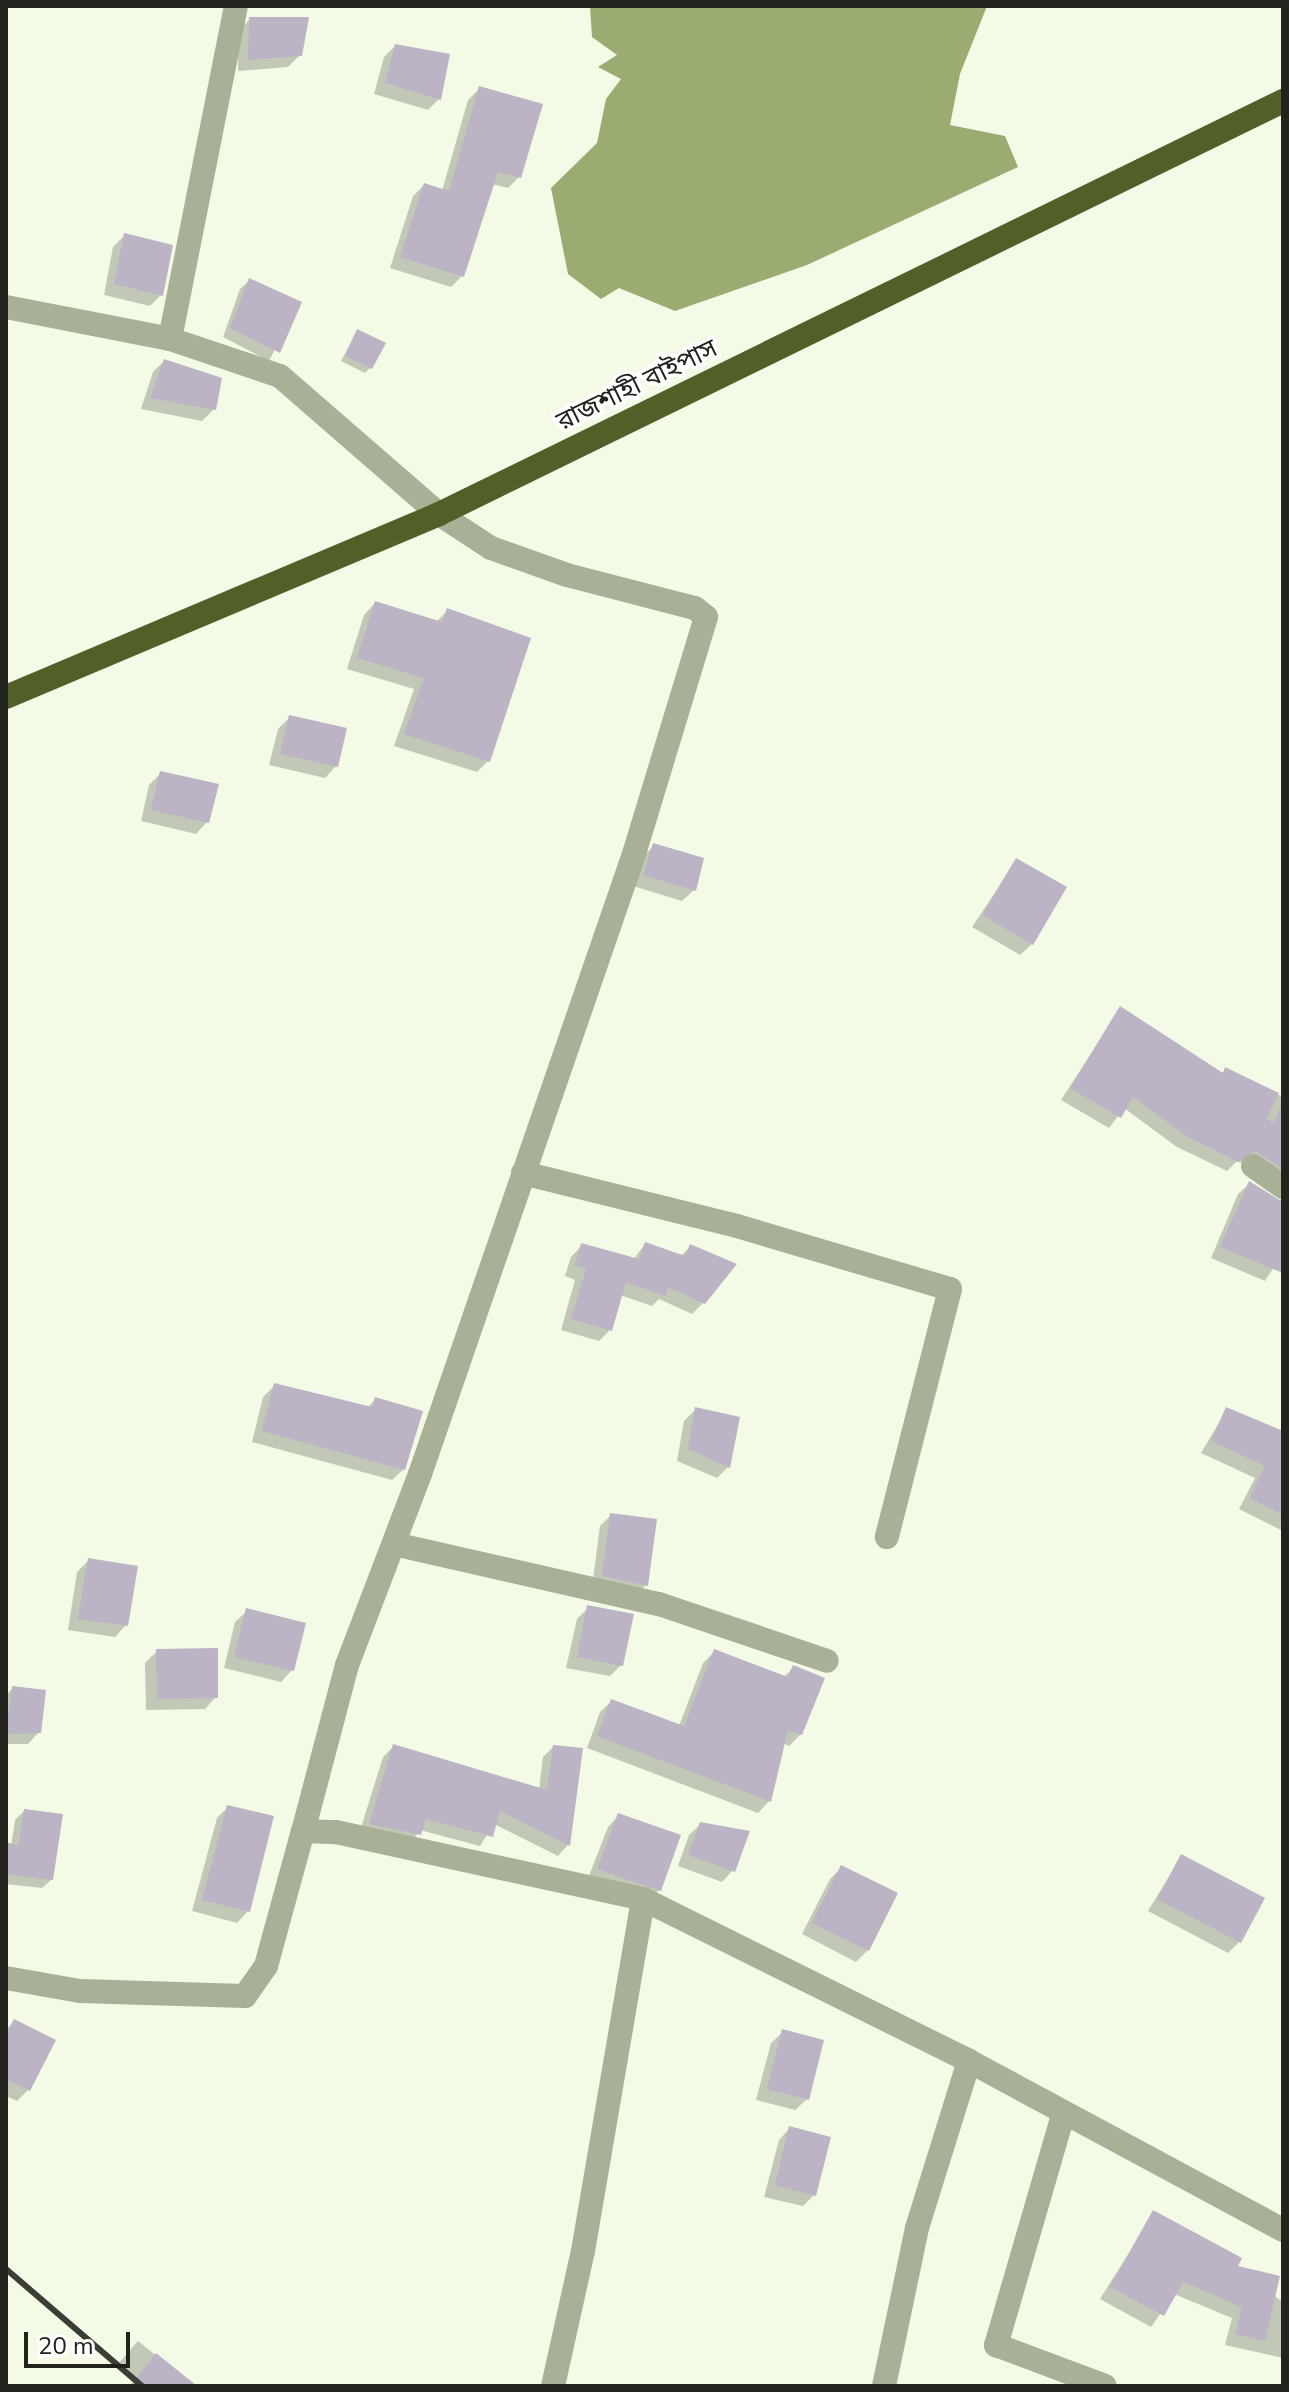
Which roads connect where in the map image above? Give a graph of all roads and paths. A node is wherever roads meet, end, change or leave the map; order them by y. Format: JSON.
{"nodes":[{"id":1,"x":236,"y":6,"type":"edge"},
{"id":2,"x":1283,"y":101,"type":"edge"},
{"id":3,"x":6,"y":307,"type":"edge"},
{"id":4,"x":170,"y":339,"type":"junction"},
{"id":5,"x":439,"y":514,"type":"junction"},
{"id":6,"x":6,"y":697,"type":"edge"},
{"id":7,"x":1253,"y":1166,"type":"dead end"},
{"id":8,"x":523,"y":1173,"type":"junction"},
{"id":9,"x":1283,"y":1187,"type":"edge"},
{"id":10,"x":887,"y":1537,"type":"dead end"},
{"id":11,"x":394,"y":1544,"type":"junction"},
{"id":12,"x":827,"y":1661,"type":"dead end"},
{"id":13,"x":303,"y":1831,"type":"junction"},
{"id":14,"x":643,"y":1899,"type":"junction"},
{"id":15,"x":6,"y":1978,"type":"edge"},
{"id":16,"x":969,"y":2061,"type":"junction"},
{"id":17,"x":1063,"y":2115,"type":"junction"},
{"id":18,"x":1283,"y":2230,"type":"edge"},
{"id":19,"x":553,"y":2386,"type":"edge"},
{"id":20,"x":884,"y":2386,"type":"edge"},
{"id":21,"x":1105,"y":2386,"type":"edge"}],
"edges":[{"from":1,"to":4,"type":"street"},
{"from":2,"to":5,"type":"highway","name":"রাজশাহী বাইপাস"},
{"from":3,"to":4,"type":"street"},
{"from":4,"to":5,"type":"street"},
{"from":5,"to":6,"type":"highway","name":"রাজশাহী বাইপাস"},
{"from":5,"to":8,"type":"street"},
{"from":7,"to":9,"type":"street"},
{"from":8,"to":10,"type":"street"},
{"from":8,"to":11,"type":"street"},
{"from":11,"to":12,"type":"street"},
{"from":11,"to":13,"type":"street"},
{"from":13,"to":14,"type":"street"},
{"from":13,"to":15,"type":"street"},
{"from":14,"to":16,"type":"street"},
{"from":14,"to":19,"type":"street"},
{"from":16,"to":17,"type":"street"},
{"from":16,"to":20,"type":"street"},
{"from":17,"to":18,"type":"street"},
{"from":17,"to":21,"type":"street"}]}
